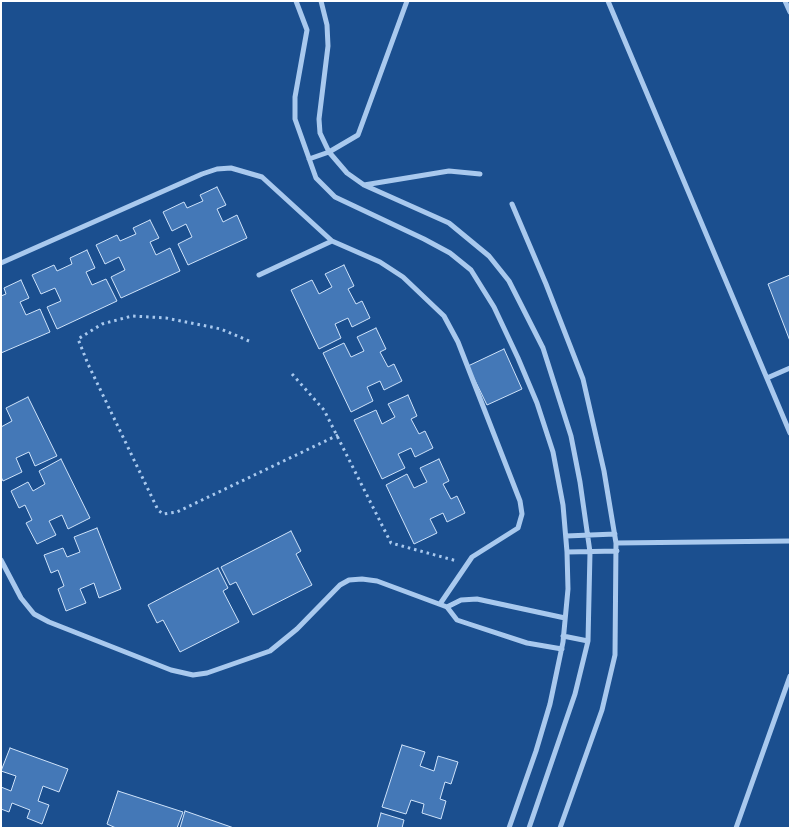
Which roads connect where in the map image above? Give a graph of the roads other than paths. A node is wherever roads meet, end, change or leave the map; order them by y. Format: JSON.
{"nodes":[{"id":1,"x":296,"y":1,"type":"edge"},
{"id":2,"x":321,"y":1,"type":"edge"},
{"id":3,"x":407,"y":1,"type":"edge"},
{"id":4,"x":608,"y":1,"type":"edge"},
{"id":5,"x":785,"y":1,"type":"edge"},
{"id":6,"x":790,"y":12,"type":"edge"},
{"id":7,"x":329,"y":152,"type":"junction"},
{"id":8,"x":309,"y":159,"type":"junction"},
{"id":9,"x":480,"y":174,"type":"dead end"},
{"id":10,"x":364,"y":185,"type":"junction"},
{"id":11,"x":512,"y":204,"type":"dead end"},
{"id":12,"x":332,"y":241,"type":"junction"},
{"id":13,"x":1,"y":263,"type":"edge"},
{"id":14,"x":259,"y":275,"type":"dead end"},
{"id":15,"x":790,"y":368,"type":"edge"},
{"id":16,"x":767,"y":378,"type":"junction"},
{"id":17,"x":790,"y":433,"type":"edge"},
{"id":18,"x":615,"y":534,"type":"junction"},
{"id":19,"x":566,"y":536,"type":"junction"},
{"id":20,"x":588,"y":536,"type":"junction"},
{"id":21,"x":790,"y":541,"type":"edge"},
{"id":22,"x":616,"y":543,"type":"junction"},
{"id":23,"x":616,"y":551,"type":"junction"},
{"id":24,"x":567,"y":552,"type":"junction"},
{"id":25,"x":590,"y":552,"type":"junction"},
{"id":26,"x":1,"y":560,"type":"edge"},
{"id":27,"x":440,"y":604,"type":"junction"},
{"id":28,"x":447,"y":607,"type":"junction"},
{"id":29,"x":565,"y":618,"type":"junction"},
{"id":30,"x":563,"y":636,"type":"junction"},
{"id":31,"x":588,"y":641,"type":"junction"},
{"id":32,"x":562,"y":649,"type":"junction"},
{"id":33,"x":790,"y":676,"type":"edge"},
{"id":34,"x":509,"y":828,"type":"edge"},
{"id":35,"x":529,"y":828,"type":"edge"},
{"id":36,"x":560,"y":828,"type":"edge"},
{"id":37,"x":736,"y":828,"type":"edge"}],
"edges":[{"from":1,"to":8,"type":"street"},
{"from":2,"to":7,"type":"street"},
{"from":3,"to":7,"type":"street"},
{"from":4,"to":16,"type":"street"},
{"from":5,"to":6,"type":"street"},
{"from":7,"to":8,"type":"street"},
{"from":7,"to":10,"type":"street"},
{"from":8,"to":19,"type":"street"},
{"from":9,"to":10,"type":"street"},
{"from":10,"to":20,"type":"street"},
{"from":11,"to":18,"type":"street"},
{"from":12,"to":13,"type":"street"},
{"from":12,"to":14,"type":"street"},
{"from":12,"to":27,"type":"street"},
{"from":15,"to":16,"type":"street"},
{"from":16,"to":17,"type":"street"},
{"from":18,"to":20,"type":"street"},
{"from":18,"to":22,"type":"street"},
{"from":19,"to":20,"type":"street"},
{"from":19,"to":24,"type":"street"},
{"from":20,"to":25,"type":"street"},
{"from":21,"to":22,"type":"street"},
{"from":22,"to":23,"type":"street"},
{"from":23,"to":25,"type":"street"},
{"from":23,"to":36,"type":"street"},
{"from":24,"to":25,"type":"street"},
{"from":24,"to":29,"type":"street"},
{"from":25,"to":31,"type":"street"},
{"from":26,"to":27,"type":"street"},
{"from":27,"to":28,"type":"street"},
{"from":28,"to":29,"type":"street"},
{"from":28,"to":32,"type":"street"},
{"from":29,"to":30,"type":"street"},
{"from":30,"to":31,"type":"street"},
{"from":30,"to":32,"type":"street"},
{"from":31,"to":35,"type":"street"},
{"from":32,"to":34,"type":"street"},
{"from":33,"to":37,"type":"street"}]}
